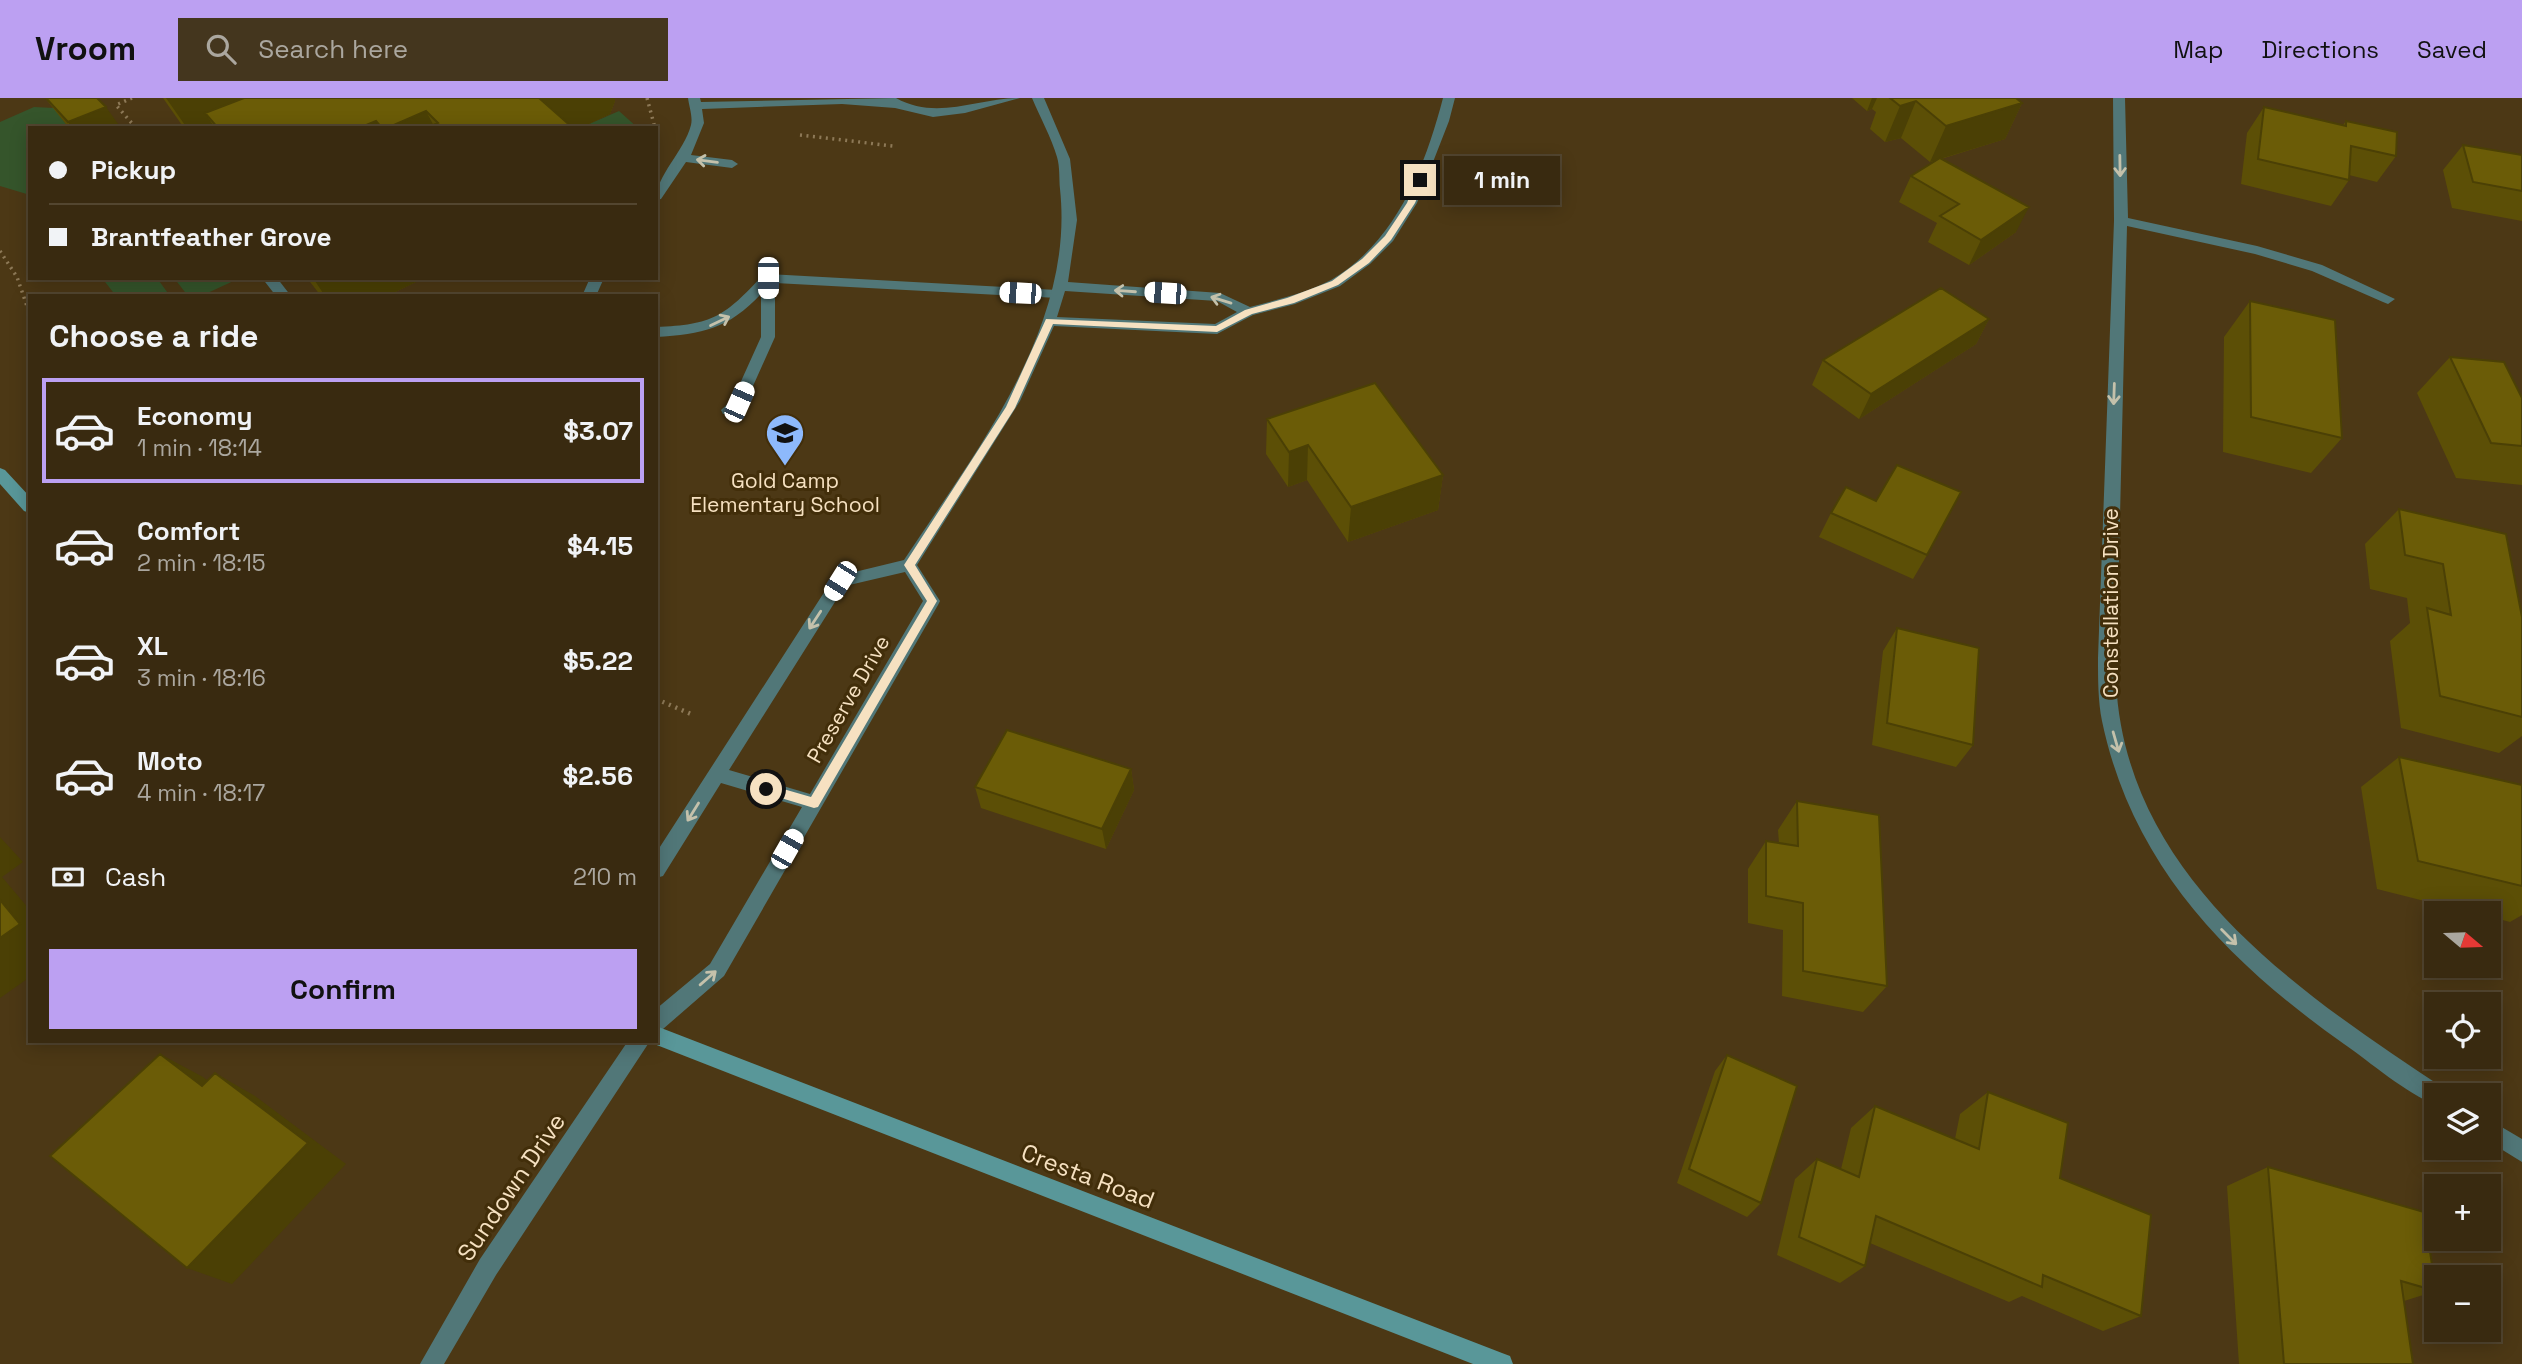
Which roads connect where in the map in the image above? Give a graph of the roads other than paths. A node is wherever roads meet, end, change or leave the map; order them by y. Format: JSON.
{"nodes":[{"id":1,"x":1014,"y":98,"type":"edge"},
{"id":2,"x":1038,"y":98,"type":"edge"},
{"id":3,"x":1449,"y":98,"type":"edge"},
{"id":4,"x":2119,"y":98,"type":"edge"},
{"id":5,"x":891,"y":101,"type":"edge"},
{"id":6,"x":694,"y":102,"type":"edge"},
{"id":7,"x":683,"y":158,"type":"junction"},
{"id":8,"x":732,"y":164,"type":"dead end"},
{"id":9,"x":658,"y":193,"type":"edge"},
{"id":10,"x":2121,"y":221,"type":"junction"},
{"id":11,"x":768,"y":278,"type":"junction"},
{"id":12,"x":272,"y":280,"type":"edge"},
{"id":13,"x":1058,"y":290,"type":"junction"},
{"id":14,"x":283,"y":294,"type":"edge"},
{"id":15,"x":2388,"y":299,"type":"dead end"},
{"id":16,"x":1248,"y":312,"type":"junction"},
{"id":17,"x":1049,"y":321,"type":"junction"},
{"id":18,"x":658,"y":332,"type":"edge"},
{"id":19,"x":728,"y":410,"type":"dead end"},
{"id":20,"x":0,"y":474,"type":"edge"},
{"id":21,"x":28,"y":505,"type":"edge"},
{"id":22,"x":909,"y":565,"type":"junction"},
{"id":23,"x":717,"y":774,"type":"junction"},
{"id":24,"x":814,"y":803,"type":"junction"},
{"id":25,"x":658,"y":867,"type":"edge"},
{"id":26,"x":658,"y":1021,"type":"edge"},
{"id":27,"x":658,"y":1036,"type":"edge"},
{"id":28,"x":639,"y":1043,"type":"edge"},
{"id":29,"x":2424,"y":1087,"type":"edge"},
{"id":30,"x":2501,"y":1137,"type":"edge"},
{"id":31,"x":2522,"y":1151,"type":"edge"},
{"id":32,"x":431,"y":1364,"type":"edge"},
{"id":33,"x":1502,"y":1364,"type":"edge"}],
"edges":[{"from":1,"to":5,"type":"street"},
{"from":2,"to":13,"type":"street"},
{"from":3,"to":16,"type":"street"},
{"from":4,"to":10,"type":"street","name":"Constellation Drive","one_way":true},
{"from":5,"to":6,"type":"street"},
{"from":6,"to":7,"type":"street"},
{"from":8,"to":7,"type":"street","one_way":true},
{"from":7,"to":9,"type":"street"},
{"from":10,"to":15,"type":"street"},
{"from":10,"to":29,"type":"street","name":"Constellation Drive","one_way":true},
{"from":11,"to":13,"type":"street"},
{"from":18,"to":11,"type":"street","one_way":true},
{"from":11,"to":19,"type":"street"},
{"from":12,"to":14,"type":"street"},
{"from":16,"to":13,"type":"street","one_way":true},
{"from":13,"to":17,"type":"street"},
{"from":16,"to":17,"type":"street"},
{"from":17,"to":22,"type":"street"},
{"from":20,"to":21,"type":"main road"},
{"from":22,"to":23,"type":"street","one_way":true},
{"from":22,"to":24,"type":"street","name":"Preserve Drive"},
{"from":23,"to":24,"type":"street"},
{"from":23,"to":25,"type":"street","one_way":true},
{"from":26,"to":24,"type":"street","name":"Preserve Drive","one_way":true},
{"from":27,"to":33,"type":"main road","name":"Cresta Road"},
{"from":28,"to":32,"type":"street","name":"Sundown Drive"},
{"from":30,"to":31,"type":"street"}]}
